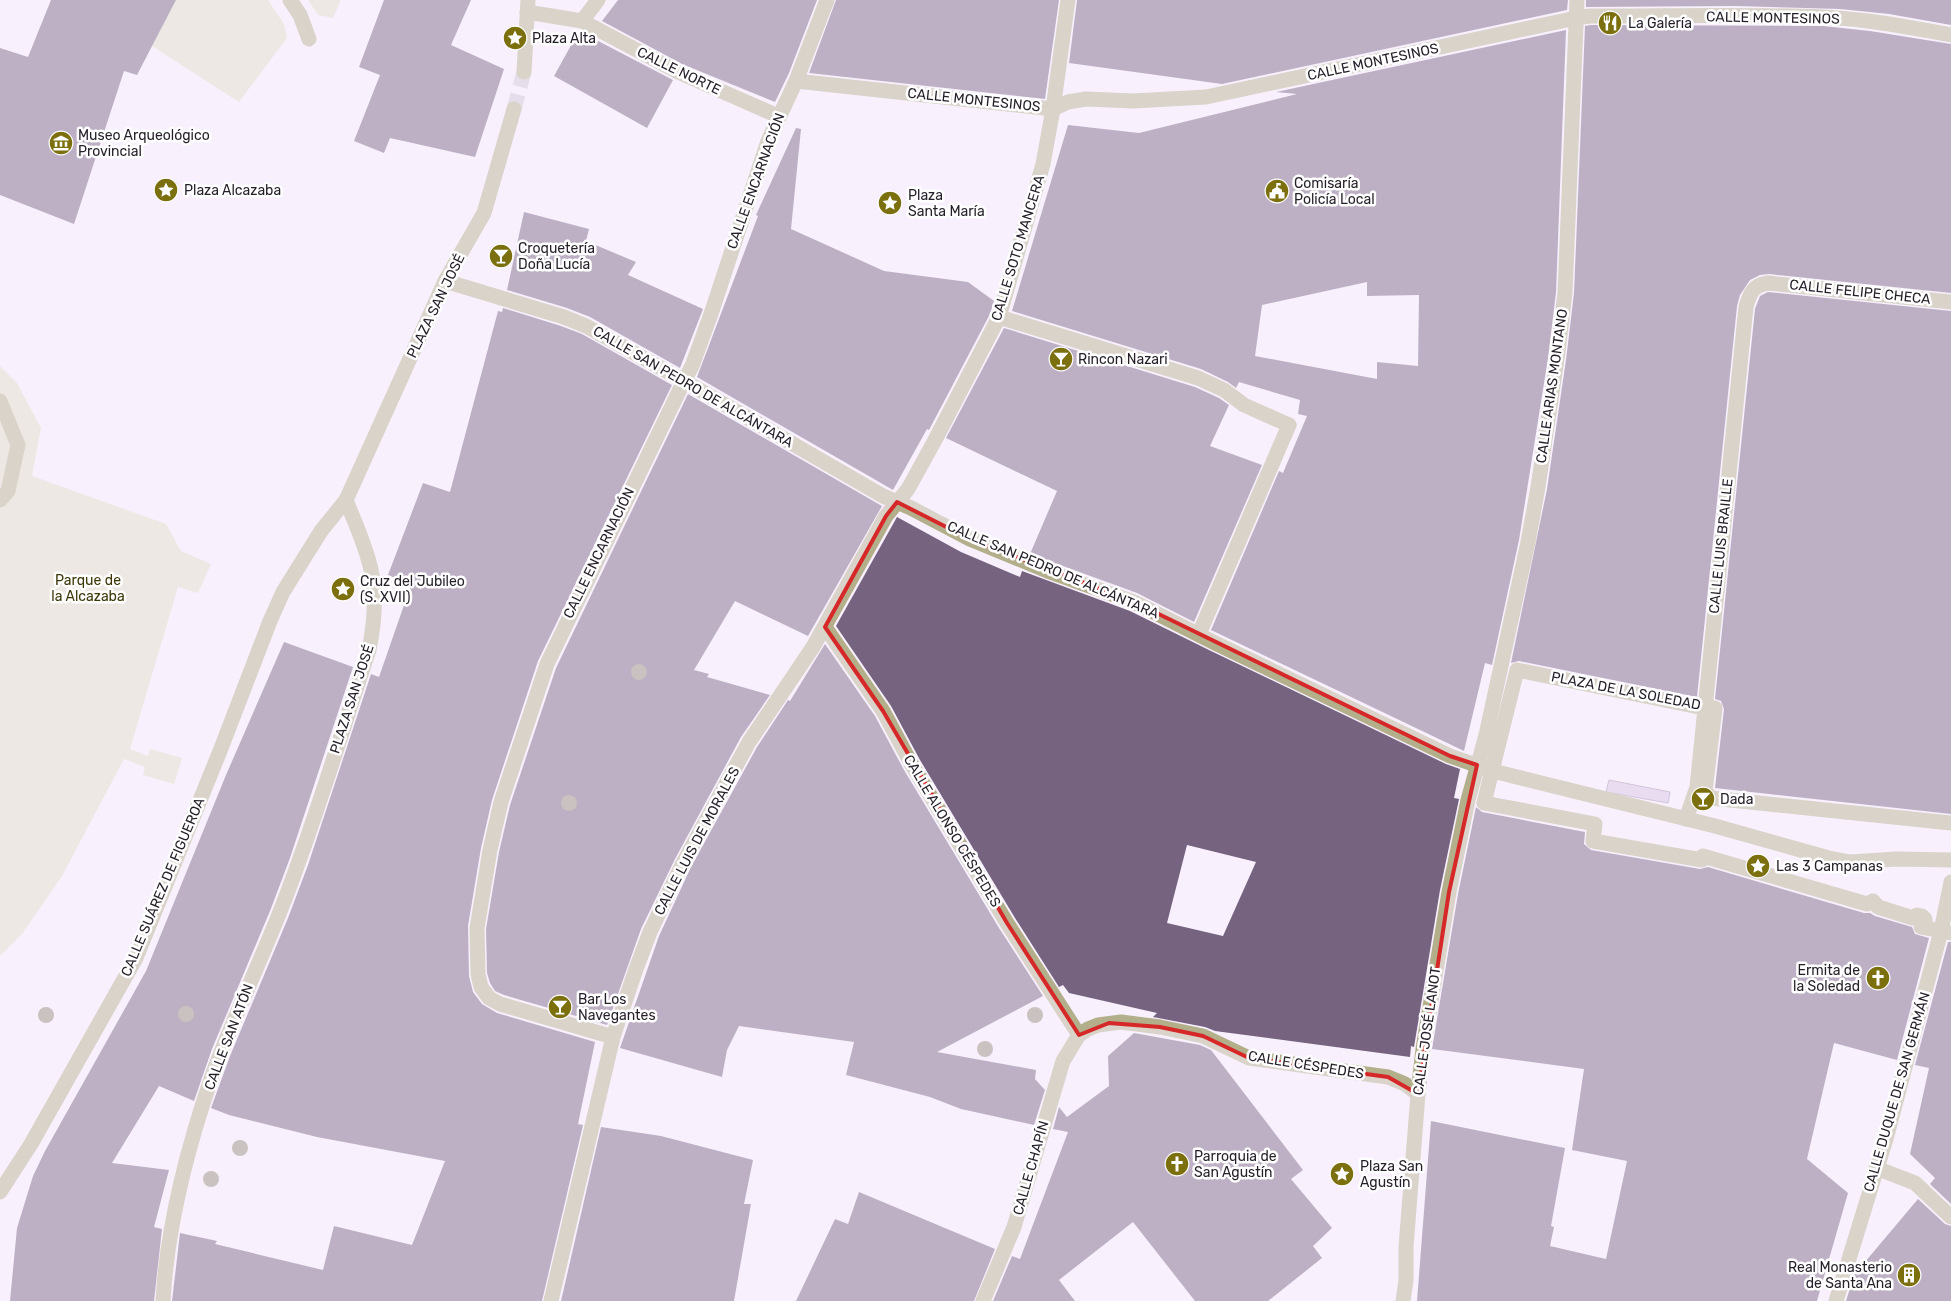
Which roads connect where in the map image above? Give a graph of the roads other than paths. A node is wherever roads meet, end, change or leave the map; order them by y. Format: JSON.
{"nodes":[{"id":1,"x":290,"y":0,"type":"edge"},
{"id":2,"x":598,"y":0,"type":"edge"},
{"id":3,"x":827,"y":0,"type":"edge"},
{"id":4,"x":1068,"y":0,"type":"edge"},
{"id":5,"x":1576,"y":0,"type":"edge"},
{"id":6,"x":528,"y":6,"type":"edge"},
{"id":7,"x":1576,"y":18,"type":"junction"},
{"id":8,"x":582,"y":21,"type":"junction"},
{"id":9,"x":1951,"y":35,"type":"edge"},
{"id":10,"x":309,"y":39,"type":"dead end"},
{"id":11,"x":524,"y":72,"type":"tunnel mouth"},
{"id":12,"x":796,"y":81,"type":"junction"},
{"id":13,"x":514,"y":109,"type":"tunnel mouth"},
{"id":14,"x":1053,"y":109,"type":"junction"},
{"id":15,"x":778,"y":116,"type":"junction"},
{"id":16,"x":444,"y":281,"type":"junction"},
{"id":17,"x":1768,"y":282,"type":"joint"},
{"id":18,"x":1951,"y":302,"type":"edge"},
{"id":19,"x":999,"y":317,"type":"junction"},
{"id":20,"x":684,"y":381,"type":"junction"},
{"id":21,"x":0,"y":401,"type":"edge"},
{"id":22,"x":0,"y":500,"type":"edge"},
{"id":23,"x":346,"y":500,"type":"junction"},
{"id":24,"x":897,"y":502,"type":"junction"},
{"id":25,"x":270,"y":621,"type":"joint"},
{"id":26,"x":825,"y":626,"type":"junction"},
{"id":27,"x":1199,"y":634,"type":"junction"},
{"id":28,"x":1705,"y":707,"type":"junction"},
{"id":29,"x":1477,"y":765,"type":"junction"},
{"id":30,"x":1493,"y":771,"type":"junction"},
{"id":31,"x":325,"y":782,"type":"joint"},
{"id":32,"x":1686,"y":820,"type":"junction"},
{"id":33,"x":1951,"y":823,"type":"edge"},
{"id":34,"x":1951,"y":860,"type":"edge"},
{"id":35,"x":1951,"y":882,"type":"edge"},
{"id":36,"x":1946,"y":932,"type":"edge"},
{"id":37,"x":1078,"y":1035,"type":"junction"},
{"id":38,"x":613,"y":1037,"type":"junction"},
{"id":39,"x":1418,"y":1094,"type":"junction"},
{"id":40,"x":1876,"y":1168,"type":"junction"},
{"id":41,"x":0,"y":1192,"type":"edge"},
{"id":42,"x":1951,"y":1217,"type":"edge"},
{"id":43,"x":163,"y":1301,"type":"edge"},
{"id":44,"x":550,"y":1301,"type":"edge"},
{"id":45,"x":983,"y":1301,"type":"edge"},
{"id":46,"x":1403,"y":1301,"type":"edge"},
{"id":47,"x":1836,"y":1301,"type":"edge"}],
"edges":[{"from":1,"to":10,"type":"street"},
{"from":2,"to":8,"type":"street"},
{"from":3,"to":12,"type":"street","name":"CALLE ENCARNACIÓN"},
{"from":4,"to":14,"type":"street","name":"CALLE SOTO MANCERA"},
{"from":5,"to":7,"type":"street","name":"CALLE ARIAS MONTANO"},
{"from":6,"to":8,"type":"street","name":"CALLE NORTE"},
{"from":6,"to":11,"type":"street"},
{"from":7,"to":9,"type":"street","name":"CALLE MONTESINOS"},
{"from":7,"to":14,"type":"street","name":"CALLE MONTESINOS"},
{"from":7,"to":29,"type":"street","name":"CALLE ARIAS MONTANO"},
{"from":8,"to":15,"type":"street","name":"CALLE NORTE"},
{"from":12,"to":14,"type":"street","name":"CALLE MONTESINOS"},
{"from":12,"to":15,"type":"street","name":"CALLE ENCARNACIÓN"},
{"from":13,"to":16,"type":"street","name":"PLAZA SAN JOSÉ"},
{"from":14,"to":19,"type":"street","name":"CALLE SOTO MANCERA"},
{"from":15,"to":20,"type":"street","name":"CALLE ENCARNACIÓN"},
{"from":16,"to":20,"type":"street","name":"CALLE SAN PEDRO DE ALCÁNTARA"},
{"from":16,"to":23,"type":"street","name":"PLAZA SAN JOSÉ"},
{"from":17,"to":18,"type":"street","name":"CALLE FELIPE CHECA"},
{"from":17,"to":28,"type":"street","name":"CALLE LUIS BRAILLE"},
{"from":19,"to":24,"type":"street","name":"CALLE SOTO MANCERA"},
{"from":19,"to":27,"type":"street"},
{"from":20,"to":24,"type":"street","name":"CALLE SAN PEDRO DE ALCÁNTARA"},
{"from":20,"to":38,"type":"street","name":"CALLE ENCARNACIÓN"},
{"from":21,"to":22,"type":"street"},
{"from":23,"to":25,"type":"street","name":"PLAZA SAN JOSÉ"},
{"from":23,"to":31,"type":"street","name":"PLAZA SAN JOSÉ"},
{"from":24,"to":26,"type":"street","name":"CALLE LUIS DE MORALES"},
{"from":24,"to":27,"type":"street","name":"CALLE SAN PEDRO DE ALCÁNTARA"},
{"from":25,"to":41,"type":"street","name":"CALLE SUÁREZ DE FIGUEROA"},
{"from":26,"to":37,"type":"street","name":"CALLE ALONSO CÉSPEDES"},
{"from":26,"to":38,"type":"street","name":"CALLE LUIS DE MORALES"},
{"from":27,"to":29,"type":"street","name":"CALLE SAN PEDRO DE ALCÁNTARA"},
{"from":28,"to":30,"type":"street","name":"PLAZA DE LA SOLEDAD"},
{"from":28,"to":32,"type":"street","name":"CALLE LUIS BRAILLE"},
{"from":28,"to":33,"type":"street","name":"PLAZA DE LA SOLEDAD"},
{"from":29,"to":30,"type":"street"},
{"from":29,"to":39,"type":"street","name":"CALLE JOSÉ LANOT"},
{"from":30,"to":32,"type":"street"},
{"from":30,"to":36,"type":"street","name":"PLAZA DE LA SOLEDAD"},
{"from":31,"to":43,"type":"street","name":"CALLE SAN ATÓN"},
{"from":32,"to":34,"type":"street"},
{"from":35,"to":36,"type":"street","name":"CALLE DUQUE DE SAN GERMÁN"},
{"from":36,"to":40,"type":"street","name":"CALLE DUQUE DE SAN GERMÁN"},
{"from":37,"to":39,"type":"street","name":"CALLE CÉSPEDES"},
{"from":37,"to":45,"type":"street","name":"CALLE CHAPÍN"},
{"from":38,"to":44,"type":"street","name":"CALLE LUIS DE MORALES"},
{"from":39,"to":46,"type":"street","name":"CALLE JOSÉ LANOT"},
{"from":40,"to":42,"type":"street"},
{"from":40,"to":47,"type":"street","name":"CALLE DUQUE DE SAN GERMÁN"}]}
